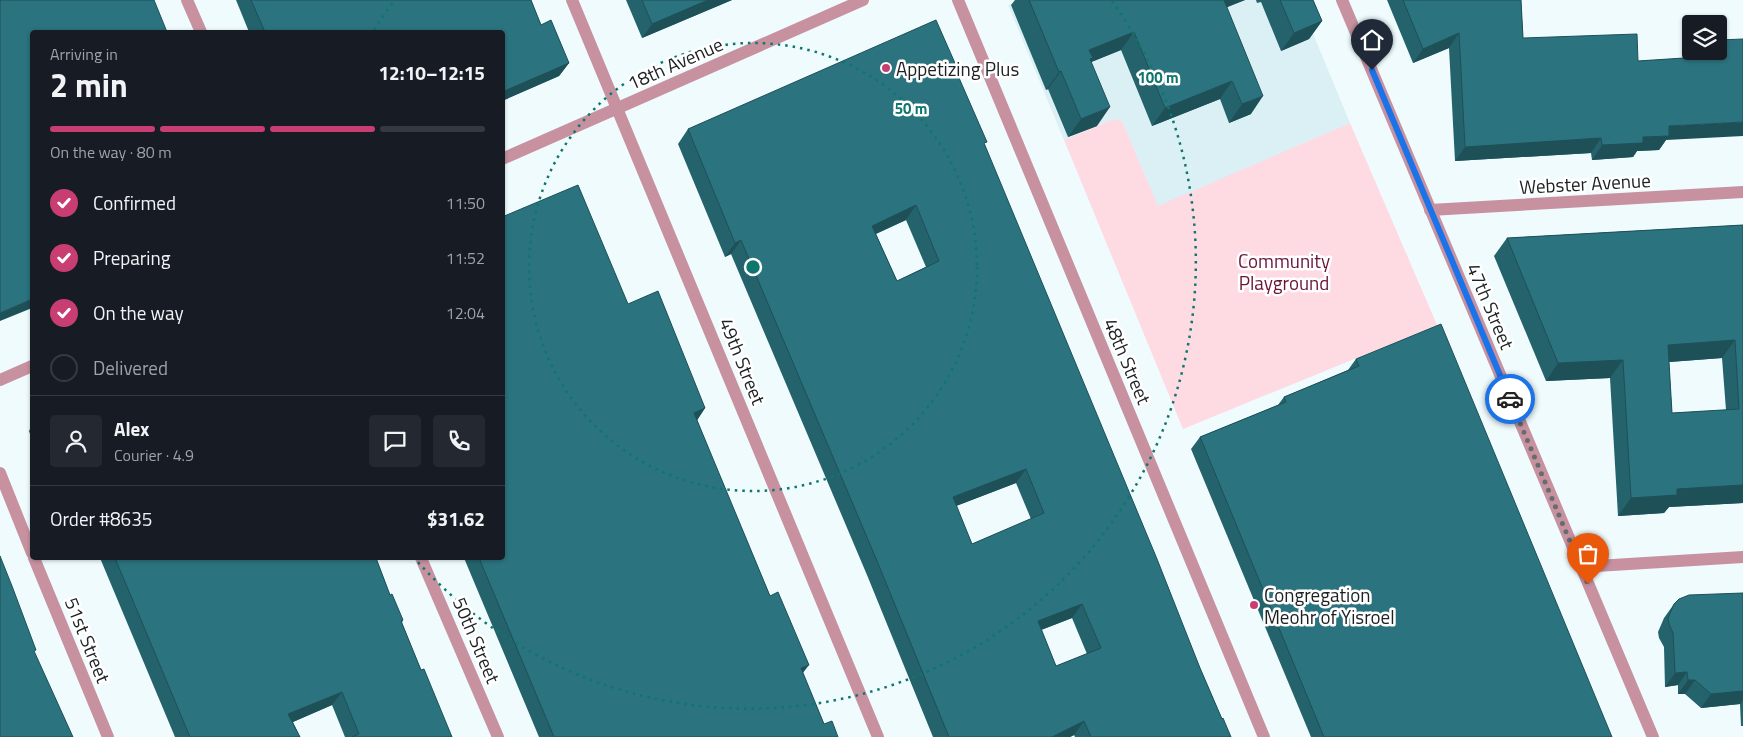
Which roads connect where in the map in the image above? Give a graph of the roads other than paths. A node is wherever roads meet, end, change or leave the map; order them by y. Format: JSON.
{"nodes":[{"id":1,"x":187,"y":0,"type":"edge"},
{"id":2,"x":572,"y":0,"type":"edge"},
{"id":3,"x":863,"y":0,"type":"edge"},
{"id":4,"x":958,"y":0,"type":"edge"},
{"id":5,"x":1342,"y":0,"type":"edge"},
{"id":6,"x":200,"y":30,"type":"edge"},
{"id":7,"x":618,"y":108,"type":"junction"},
{"id":8,"x":505,"y":158,"type":"edge"},
{"id":9,"x":1743,"y":192,"type":"edge"},
{"id":10,"x":1430,"y":210,"type":"junction"},
{"id":11,"x":30,"y":367,"type":"edge"},
{"id":12,"x":0,"y":380,"type":"edge"},
{"id":13,"x":0,"y":473,"type":"edge"},
{"id":14,"x":30,"y":548,"type":"edge"},
{"id":15,"x":1743,"y":557,"type":"edge"},
{"id":16,"x":35,"y":560,"type":"edge"},
{"id":17,"x":422,"y":560,"type":"edge"},
{"id":18,"x":1580,"y":567,"type":"junction"},
{"id":19,"x":108,"y":737,"type":"edge"},
{"id":20,"x":498,"y":737,"type":"edge"},
{"id":21,"x":878,"y":737,"type":"edge"},
{"id":22,"x":1264,"y":737,"type":"edge"},
{"id":23,"x":1653,"y":737,"type":"edge"}],
"edges":[{"from":1,"to":6,"type":"street"},
{"from":2,"to":7,"type":"street","name":"49th Street"},
{"from":3,"to":7,"type":"street","name":"18th Avenue"},
{"from":4,"to":22,"type":"street","name":"48th Street"},
{"from":5,"to":10,"type":"street","name":"47th Street"},
{"from":7,"to":8,"type":"street","name":"18th Avenue"},
{"from":7,"to":21,"type":"street","name":"49th Street"},
{"from":9,"to":10,"type":"street","name":"Webster Avenue"},
{"from":10,"to":18,"type":"street","name":"47th Street"},
{"from":11,"to":12,"type":"street"},
{"from":13,"to":14,"type":"street"},
{"from":15,"to":18,"type":"street"},
{"from":16,"to":19,"type":"street","name":"51st Street"},
{"from":17,"to":20,"type":"street","name":"50th Street"},
{"from":18,"to":23,"type":"street","name":"47th Street"}]}
